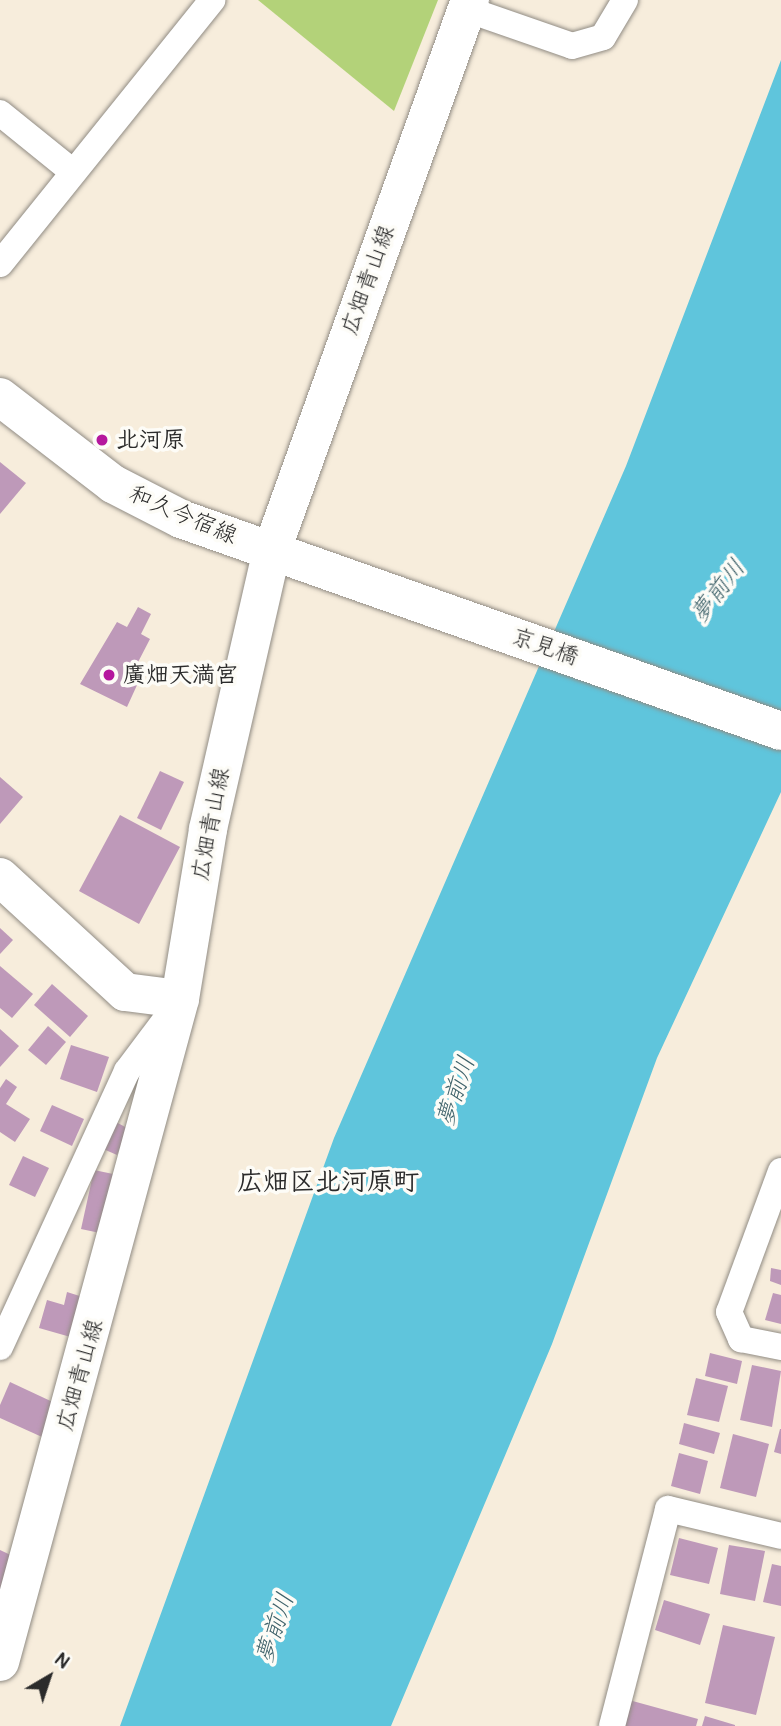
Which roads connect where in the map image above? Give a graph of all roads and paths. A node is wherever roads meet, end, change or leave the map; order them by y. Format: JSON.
{"nodes":[{"id":1,"x":212,"y":0,"type":"edge"},
{"id":2,"x":625,"y":0,"type":"edge"},
{"id":3,"x":468,"y":5,"type":"edge"},
{"id":4,"x":0,"y":113,"type":"edge"},
{"id":5,"x":73,"y":172,"type":"junction"},
{"id":6,"x":0,"y":264,"type":"edge"},
{"id":7,"x":0,"y":397,"type":"edge"},
{"id":8,"x":272,"y":551,"type":"junction"},
{"id":9,"x":309,"y":564,"type":"joint"},
{"id":10,"x":781,"y":731,"type":"edge"},
{"id":11,"x":0,"y":877,"type":"edge"},
{"id":12,"x":180,"y":999,"type":"junction"},
{"id":13,"x":781,"y":1171,"type":"edge"},
{"id":14,"x":3,"y":1335,"type":"edge"},
{"id":15,"x":781,"y":1347,"type":"edge"},
{"id":16,"x":781,"y":1536,"type":"edge"},
{"id":17,"x":0,"y":1662,"type":"edge"},
{"id":18,"x":611,"y":1726,"type":"edge"}],
"edges":[{"from":1,"to":5,"type":"street"},
{"from":2,"to":3,"type":"street"},
{"from":3,"to":8,"type":"main road","name":"広畑青山線"},
{"from":4,"to":5,"type":"street"},
{"from":5,"to":6,"type":"street"},
{"from":7,"to":8,"type":"main road","name":"和久今宿線"},
{"from":8,"to":9,"type":"main road","name":"和久今宿線"},
{"from":8,"to":12,"type":"main road","name":"広畑青山線"},
{"from":9,"to":10,"type":"main road","name":"京見橋"},
{"from":11,"to":12,"type":"main road"},
{"from":12,"to":14,"type":"street"},
{"from":12,"to":17,"type":"main road","name":"広畑青山線"},
{"from":13,"to":15,"type":"street"},
{"from":16,"to":18,"type":"street"}]}
